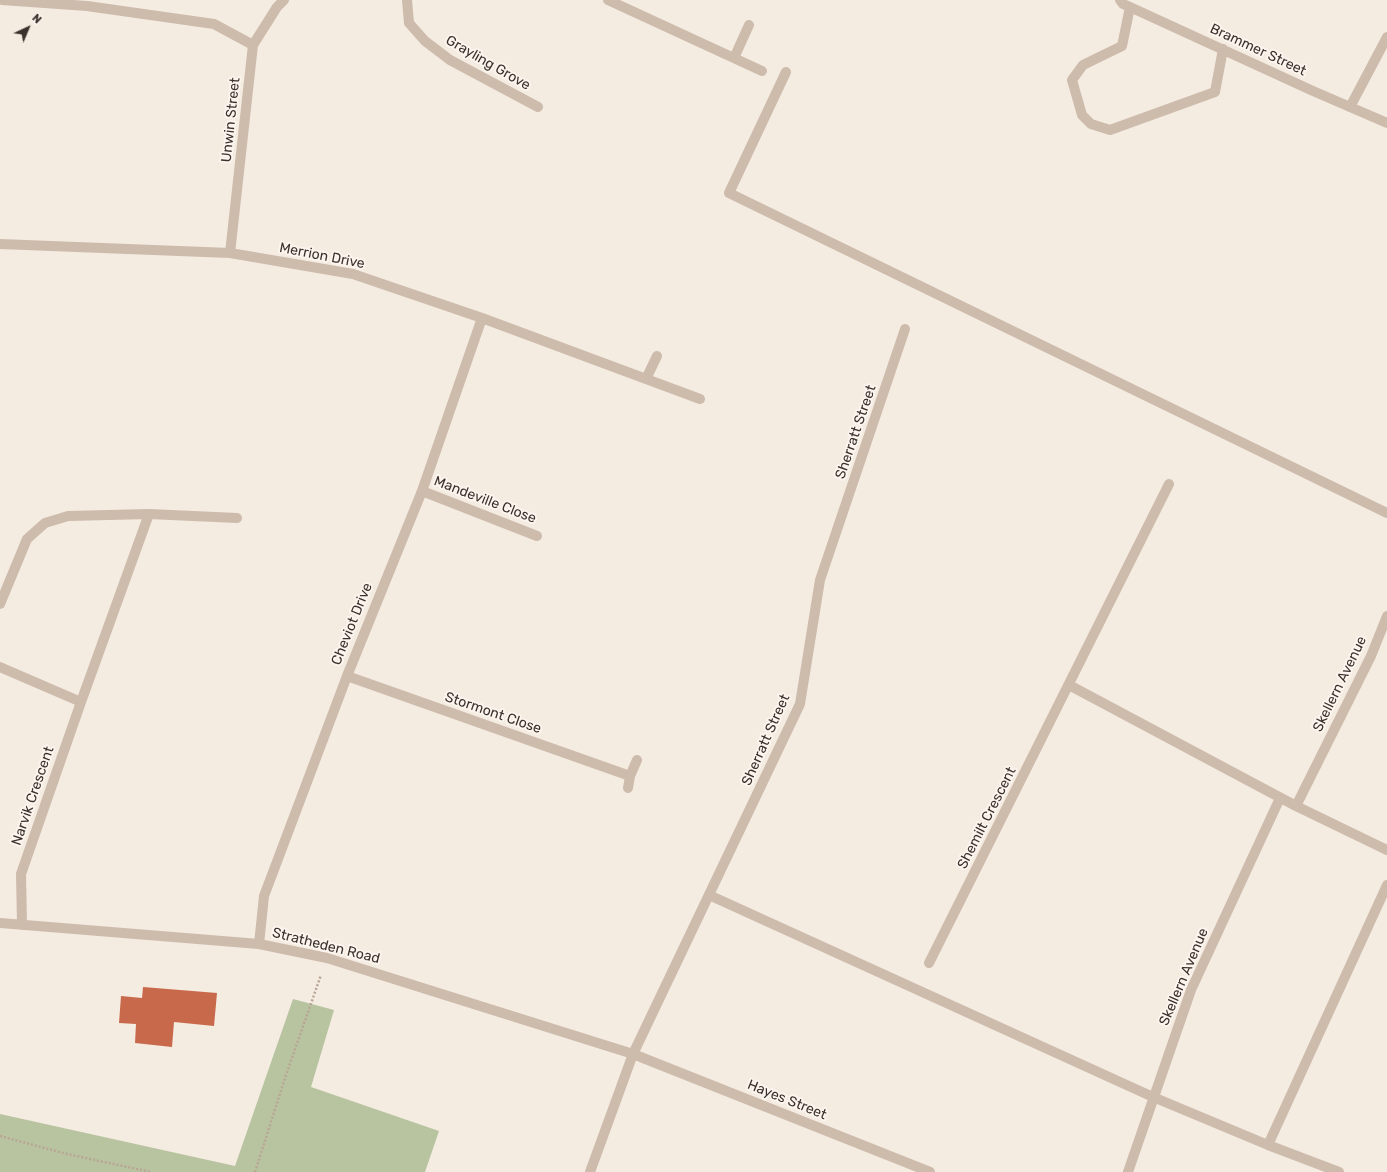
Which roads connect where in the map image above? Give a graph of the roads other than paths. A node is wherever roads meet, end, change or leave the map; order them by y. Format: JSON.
{"nodes":[{"id":1,"x":2,"y":0,"type":"edge"},
{"id":2,"x":284,"y":0,"type":"edge"},
{"id":3,"x":407,"y":0,"type":"edge"},
{"id":4,"x":608,"y":0,"type":"edge"},
{"id":5,"x":1120,"y":0,"type":"edge"},
{"id":6,"x":87,"y":3,"type":"edge"},
{"id":7,"x":1130,"y":7,"type":"junction"},
{"id":8,"x":749,"y":25,"type":"dead end"},
{"id":9,"x":1387,"y":37,"type":"edge"},
{"id":10,"x":253,"y":45,"type":"junction"},
{"id":11,"x":1222,"y":50,"type":"junction"},
{"id":12,"x":734,"y":58,"type":"junction"},
{"id":13,"x":762,"y":71,"type":"dead end"},
{"id":14,"x":786,"y":72,"type":"dead end"},
{"id":15,"x":538,"y":107,"type":"dead end"},
{"id":16,"x":1350,"y":107,"type":"junction"},
{"id":17,"x":1387,"y":123,"type":"edge"},
{"id":18,"x":0,"y":244,"type":"edge"},
{"id":19,"x":230,"y":253,"type":"junction"},
{"id":20,"x":482,"y":318,"type":"junction"},
{"id":21,"x":905,"y":329,"type":"dead end"},
{"id":22,"x":658,"y":356,"type":"dead end"},
{"id":23,"x":646,"y":379,"type":"junction"},
{"id":24,"x":700,"y":399,"type":"dead end"},
{"id":25,"x":1169,"y":484,"type":"dead end"},
{"id":26,"x":422,"y":491,"type":"junction"},
{"id":27,"x":1387,"y":513,"type":"edge"},
{"id":28,"x":149,"y":514,"type":"junction"},
{"id":29,"x":237,"y":518,"type":"dead end"},
{"id":30,"x":537,"y":536,"type":"dead end"},
{"id":31,"x":0,"y":604,"type":"edge"},
{"id":32,"x":1387,"y":616,"type":"edge"},
{"id":33,"x":0,"y":667,"type":"edge"},
{"id":34,"x":347,"y":676,"type":"junction"},
{"id":35,"x":1069,"y":685,"type":"junction"},
{"id":36,"x":81,"y":702,"type":"junction"},
{"id":37,"x":637,"y":760,"type":"dead end"},
{"id":38,"x":630,"y":776,"type":"junction"},
{"id":39,"x":628,"y":788,"type":"dead end"},
{"id":40,"x":1280,"y":798,"type":"junction"},
{"id":41,"x":1296,"y":806,"type":"junction"},
{"id":42,"x":1387,"y":850,"type":"edge"},
{"id":43,"x":1387,"y":885,"type":"edge"},
{"id":44,"x":709,"y":895,"type":"junction"},
{"id":45,"x":0,"y":923,"type":"edge"},
{"id":46,"x":22,"y":925,"type":"junction"},
{"id":47,"x":259,"y":944,"type":"junction"},
{"id":48,"x":929,"y":963,"type":"dead end"},
{"id":49,"x":633,"y":1054,"type":"junction"},
{"id":50,"x":1153,"y":1097,"type":"junction"},
{"id":51,"x":1268,"y":1145,"type":"junction"},
{"id":52,"x":590,"y":1172,"type":"edge"},
{"id":53,"x":930,"y":1172,"type":"edge"},
{"id":54,"x":1128,"y":1172,"type":"edge"},
{"id":55,"x":1339,"y":1172,"type":"edge"}],
"edges":[{"from":1,"to":6,"type":"street"},
{"from":2,"to":10,"type":"street","name":"Unwin Street"},
{"from":3,"to":15,"type":"street","name":"Grayling Grove"},
{"from":4,"to":12,"type":"street"},
{"from":5,"to":7,"type":"street","name":"Brammer Street"},
{"from":6,"to":10,"type":"street"},
{"from":7,"to":11,"type":"street","name":"Brammer Street"},
{"from":7,"to":11,"type":"street"},
{"from":8,"to":12,"type":"street"},
{"from":9,"to":16,"type":"street"},
{"from":10,"to":19,"type":"street","name":"Unwin Street"},
{"from":11,"to":16,"type":"street","name":"Brammer Street"},
{"from":12,"to":13,"type":"street"},
{"from":14,"to":27,"type":"street"},
{"from":16,"to":17,"type":"street","name":"Brammer Street"},
{"from":18,"to":19,"type":"street","name":"Merrion Drive"},
{"from":19,"to":20,"type":"street","name":"Merrion Drive"},
{"from":20,"to":23,"type":"street","name":"Merrion Drive"},
{"from":20,"to":26,"type":"street","name":"Cheviot Drive"},
{"from":21,"to":44,"type":"street","name":"Sherratt Street"},
{"from":22,"to":23,"type":"street"},
{"from":23,"to":24,"type":"street","name":"Merrion Drive"},
{"from":25,"to":35,"type":"street","name":"Shemilt Crescent"},
{"from":26,"to":30,"type":"street","name":"Mandeville Close"},
{"from":26,"to":34,"type":"street","name":"Cheviot Drive"},
{"from":28,"to":29,"type":"street"},
{"from":28,"to":31,"type":"street"},
{"from":28,"to":36,"type":"street","name":"Narvik Crescent"},
{"from":32,"to":41,"type":"street","name":"Skellern Avenue"},
{"from":33,"to":36,"type":"street"},
{"from":34,"to":38,"type":"street","name":"Stormont Close"},
{"from":34,"to":47,"type":"street","name":"Cheviot Drive"},
{"from":35,"to":40,"type":"street"},
{"from":35,"to":48,"type":"street","name":"Shemilt Crescent"},
{"from":36,"to":46,"type":"street","name":"Narvik Crescent"},
{"from":37,"to":38,"type":"street"},
{"from":38,"to":39,"type":"street"},
{"from":40,"to":41,"type":"street"},
{"from":40,"to":50,"type":"street","name":"Skellern Avenue"},
{"from":41,"to":42,"type":"street"},
{"from":43,"to":51,"type":"street"},
{"from":44,"to":49,"type":"street","name":"Sherratt Street"},
{"from":44,"to":50,"type":"street"},
{"from":45,"to":46,"type":"street","name":"Stratheden Road"},
{"from":46,"to":47,"type":"street","name":"Stratheden Road"},
{"from":47,"to":49,"type":"street","name":"Stratheden Road"},
{"from":49,"to":52,"type":"street","name":"Sherratt Street"},
{"from":49,"to":53,"type":"street","name":"Hayes Street"},
{"from":50,"to":51,"type":"street"},
{"from":50,"to":54,"type":"street","name":"Skellern Avenue"},
{"from":51,"to":55,"type":"street"}]}
